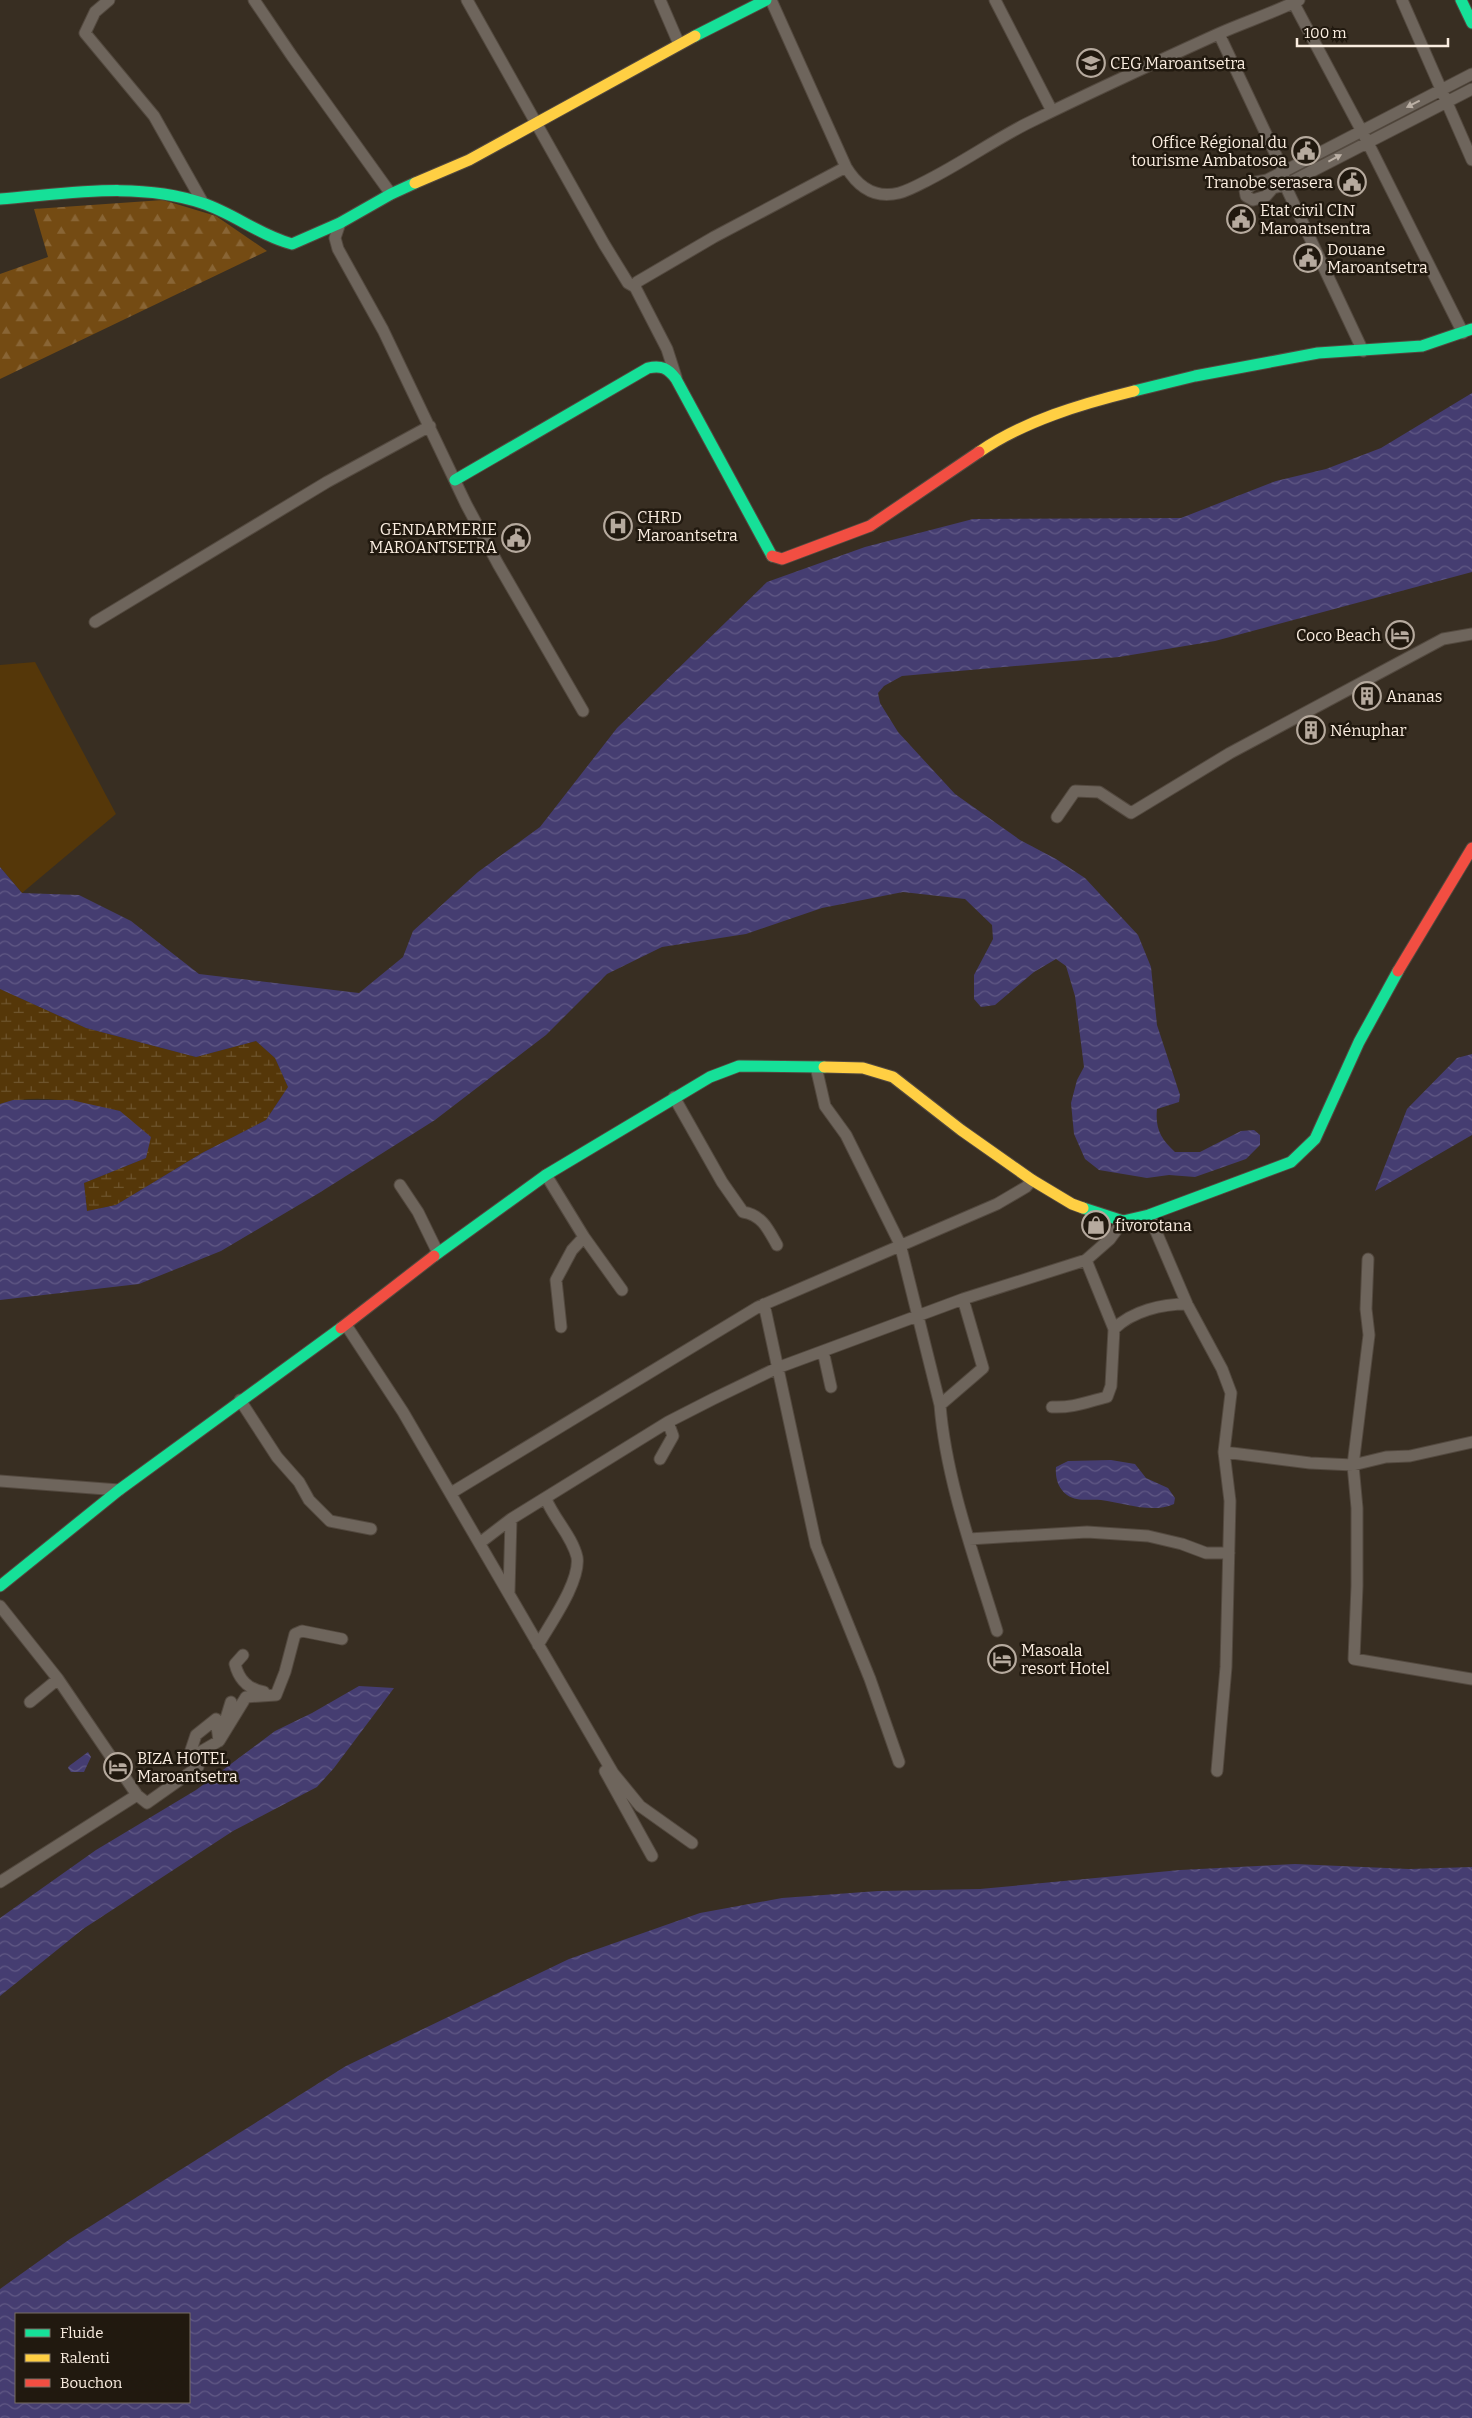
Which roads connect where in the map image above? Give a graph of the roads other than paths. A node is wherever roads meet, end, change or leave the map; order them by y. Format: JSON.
{"nodes":[{"id":1,"x":109,"y":0,"type":"edge"},
{"id":2,"x":254,"y":0,"type":"edge"},
{"id":3,"x":468,"y":0,"type":"edge"},
{"id":4,"x":660,"y":0,"type":"edge"},
{"id":5,"x":766,"y":0,"type":"edge"},
{"id":6,"x":771,"y":0,"type":"edge"},
{"id":7,"x":995,"y":0,"type":"edge"},
{"id":8,"x":1402,"y":0,"type":"edge"},
{"id":9,"x":1461,"y":0,"type":"edge"},
{"id":10,"x":1295,"y":1,"type":"edge"},
{"id":11,"x":1472,"y":23,"type":"edge"},
{"id":12,"x":1219,"y":34,"type":"junction"},
{"id":13,"x":679,"y":44,"type":"junction"},
{"id":14,"x":1472,"y":74,"type":"edge"},
{"id":15,"x":1442,"y":89,"type":"junction"},
{"id":16,"x":1472,"y":89,"type":"edge"},
{"id":17,"x":1448,"y":101,"type":"junction"},
{"id":18,"x":1052,"y":111,"type":"junction"},
{"id":19,"x":536,"y":122,"type":"junction"},
{"id":20,"x":1361,"y":131,"type":"junction"},
{"id":21,"x":1367,"y":141,"type":"junction"},
{"id":22,"x":1472,"y":160,"type":"edge"},
{"id":23,"x":846,"y":167,"type":"junction"},
{"id":24,"x":1283,"y":170,"type":"junction"},
{"id":25,"x":1285,"y":185,"type":"junction"},
{"id":26,"x":391,"y":194,"type":"junction"},
{"id":27,"x":0,"y":199,"type":"edge"},
{"id":28,"x":203,"y":203,"type":"junction"},
{"id":29,"x":340,"y":223,"type":"junction"},
{"id":30,"x":634,"y":287,"type":"junction"},
{"id":31,"x":1468,"y":331,"type":"edge"},
{"id":32,"x":1363,"y":351,"type":"junction"},
{"id":33,"x":676,"y":379,"type":"junction"},
{"id":34,"x":430,"y":426,"type":"junction"},
{"id":35,"x":455,"y":480,"type":"junction"},
{"id":36,"x":95,"y":622,"type":"dead end"},
{"id":37,"x":1472,"y":634,"type":"edge"},
{"id":38,"x":583,"y":711,"type":"dead end"},
{"id":39,"x":1057,"y":817,"type":"dead end"},
{"id":40,"x":1472,"y":848,"type":"edge"},
{"id":41,"x":816,"y":1067,"type":"junction"},
{"id":42,"x":674,"y":1097,"type":"junction"},
{"id":43,"x":546,"y":1175,"type":"junction"},
{"id":44,"x":1032,"y":1180,"type":"junction"},
{"id":45,"x":400,"y":1185,"type":"dead end"},
{"id":46,"x":1149,"y":1215,"type":"junction"},
{"id":47,"x":1124,"y":1221,"type":"junction"},
{"id":48,"x":584,"y":1237,"type":"junction"},
{"id":49,"x":900,"y":1244,"type":"junction"},
{"id":50,"x":777,"y":1245,"type":"dead end"},
{"id":51,"x":438,"y":1253,"type":"junction"},
{"id":52,"x":1368,"y":1259,"type":"dead end"},
{"id":53,"x":1086,"y":1260,"type":"junction"},
{"id":54,"x":622,"y":1290,"type":"dead end"},
{"id":55,"x":963,"y":1298,"type":"junction"},
{"id":56,"x":764,"y":1304,"type":"junction"},
{"id":57,"x":1187,"y":1304,"type":"junction"},
{"id":58,"x":916,"y":1316,"type":"junction"},
{"id":59,"x":346,"y":1325,"type":"junction"},
{"id":60,"x":561,"y":1327,"type":"dead end"},
{"id":61,"x":1114,"y":1329,"type":"junction"},
{"id":62,"x":823,"y":1351,"type":"junction"},
{"id":63,"x":776,"y":1368,"type":"junction"},
{"id":64,"x":831,"y":1387,"type":"dead end"},
{"id":65,"x":240,"y":1400,"type":"junction"},
{"id":66,"x":940,"y":1405,"type":"junction"},
{"id":67,"x":1052,"y":1408,"type":"dead end"},
{"id":68,"x":668,"y":1422,"type":"junction"},
{"id":69,"x":1472,"y":1442,"type":"edge"},
{"id":70,"x":1224,"y":1452,"type":"junction"},
{"id":71,"x":660,"y":1459,"type":"dead end"},
{"id":72,"x":1353,"y":1465,"type":"junction"},
{"id":73,"x":0,"y":1481,"type":"edge"},
{"id":74,"x":119,"y":1490,"type":"junction"},
{"id":75,"x":451,"y":1493,"type":"junction"},
{"id":76,"x":546,"y":1499,"type":"junction"},
{"id":77,"x":511,"y":1519,"type":"junction"},
{"id":78,"x":371,"y":1529,"type":"dead end"},
{"id":79,"x":969,"y":1539,"type":"junction"},
{"id":80,"x":481,"y":1542,"type":"junction"},
{"id":81,"x":1229,"y":1553,"type":"junction"},
{"id":82,"x":0,"y":1586,"type":"edge"},
{"id":83,"x":509,"y":1592,"type":"junction"},
{"id":84,"x":0,"y":1606,"type":"edge"},
{"id":85,"x":997,"y":1630,"type":"dead end"},
{"id":86,"x":342,"y":1638,"type":"dead end"},
{"id":87,"x":538,"y":1645,"type":"junction"},
{"id":88,"x":243,"y":1655,"type":"dead end"},
{"id":89,"x":58,"y":1679,"type":"junction"},
{"id":90,"x":1472,"y":1679,"type":"edge"},
{"id":91,"x":276,"y":1694,"type":"junction"},
{"id":92,"x":30,"y":1702,"type":"dead end"},
{"id":93,"x":230,"y":1702,"type":"dead end"},
{"id":94,"x":589,"y":1730,"type":"junction"},
{"id":95,"x":219,"y":1741,"type":"junction"},
{"id":96,"x":188,"y":1759,"type":"junction"},
{"id":97,"x":899,"y":1762,"type":"dead end"},
{"id":98,"x":1217,"y":1771,"type":"dead end"},
{"id":99,"x":137,"y":1795,"type":"junction"},
{"id":100,"x":692,"y":1843,"type":"dead end"},
{"id":101,"x":652,"y":1856,"type":"dead end"},
{"id":102,"x":0,"y":1882,"type":"edge"}],
"edges":[{"from":1,"to":28,"type":"street"},
{"from":2,"to":26,"type":"street"},
{"from":3,"to":19,"type":"street"},
{"from":4,"to":13,"type":"street"},
{"from":5,"to":13,"type":"street"},
{"from":6,"to":23,"type":"street"},
{"from":7,"to":18,"type":"street"},
{"from":8,"to":15,"type":"street"},
{"from":9,"to":11,"type":"street"},
{"from":10,"to":12,"type":"street"},
{"from":10,"to":20,"type":"street"},
{"from":12,"to":18,"type":"street"},
{"from":12,"to":24,"type":"street"},
{"from":13,"to":19,"type":"street"},
{"from":14,"to":15,"type":"street"},
{"from":15,"to":17,"type":"street"},
{"from":15,"to":20,"type":"street","one_way":true},
{"from":16,"to":17,"type":"street"},
{"from":17,"to":21,"type":"street"},
{"from":17,"to":22,"type":"street"},
{"from":18,"to":23,"type":"street"},
{"from":19,"to":26,"type":"street"},
{"from":19,"to":30,"type":"street"},
{"from":20,"to":21,"type":"street"},
{"from":20,"to":24,"type":"street"},
{"from":25,"to":21,"type":"street","one_way":true},
{"from":21,"to":31,"type":"street"},
{"from":23,"to":30,"type":"street"},
{"from":24,"to":25,"type":"street"},
{"from":24,"to":25,"type":"street"},
{"from":25,"to":32,"type":"street"},
{"from":26,"to":29,"type":"street"},
{"from":27,"to":28,"type":"street"},
{"from":28,"to":29,"type":"street"},
{"from":29,"to":34,"type":"street"},
{"from":30,"to":33,"type":"street"},
{"from":31,"to":32,"type":"street"},
{"from":32,"to":33,"type":"street"},
{"from":33,"to":35,"type":"street"},
{"from":34,"to":35,"type":"street"},
{"from":34,"to":36,"type":"street"},
{"from":35,"to":38,"type":"street"},
{"from":37,"to":39,"type":"street"},
{"from":40,"to":46,"type":"street"},
{"from":41,"to":42,"type":"street"},
{"from":41,"to":44,"type":"street"},
{"from":41,"to":49,"type":"street"},
{"from":42,"to":43,"type":"street"},
{"from":42,"to":50,"type":"street"},
{"from":43,"to":48,"type":"street"},
{"from":43,"to":51,"type":"street"},
{"from":44,"to":47,"type":"street"},
{"from":44,"to":49,"type":"street"},
{"from":45,"to":51,"type":"street"},
{"from":46,"to":47,"type":"street"},
{"from":46,"to":57,"type":"street"},
{"from":47,"to":53,"type":"street"},
{"from":48,"to":54,"type":"street"},
{"from":48,"to":60,"type":"street"},
{"from":49,"to":56,"type":"street"},
{"from":49,"to":58,"type":"street"},
{"from":51,"to":59,"type":"street"},
{"from":52,"to":72,"type":"street"},
{"from":53,"to":55,"type":"street"},
{"from":53,"to":61,"type":"street"},
{"from":55,"to":58,"type":"street"},
{"from":55,"to":66,"type":"street"},
{"from":56,"to":63,"type":"street"},
{"from":56,"to":75,"type":"street"},
{"from":57,"to":61,"type":"street"},
{"from":57,"to":70,"type":"street"},
{"from":58,"to":62,"type":"street"},
{"from":58,"to":66,"type":"street"},
{"from":59,"to":65,"type":"street"},
{"from":59,"to":75,"type":"street"},
{"from":61,"to":67,"type":"street"},
{"from":62,"to":63,"type":"street"},
{"from":62,"to":64,"type":"street"},
{"from":63,"to":68,"type":"street"},
{"from":63,"to":97,"type":"street"},
{"from":65,"to":74,"type":"street"},
{"from":65,"to":78,"type":"street"},
{"from":66,"to":79,"type":"street"},
{"from":68,"to":71,"type":"street"},
{"from":68,"to":76,"type":"street"},
{"from":69,"to":72,"type":"street"},
{"from":70,"to":72,"type":"street"},
{"from":70,"to":81,"type":"street"},
{"from":72,"to":90,"type":"street"},
{"from":73,"to":74,"type":"street"},
{"from":74,"to":82,"type":"street"},
{"from":75,"to":80,"type":"street"},
{"from":76,"to":77,"type":"street"},
{"from":76,"to":87,"type":"street"},
{"from":77,"to":80,"type":"street"},
{"from":77,"to":83,"type":"street"},
{"from":79,"to":81,"type":"street"},
{"from":79,"to":85,"type":"street"},
{"from":80,"to":83,"type":"street"},
{"from":81,"to":98,"type":"street"},
{"from":83,"to":87,"type":"street"},
{"from":84,"to":89,"type":"street"},
{"from":86,"to":91,"type":"street"},
{"from":87,"to":94,"type":"street"},
{"from":88,"to":91,"type":"street"},
{"from":89,"to":92,"type":"street"},
{"from":89,"to":99,"type":"street"},
{"from":91,"to":95,"type":"street"},
{"from":93,"to":95,"type":"street"},
{"from":94,"to":100,"type":"street"},
{"from":94,"to":101,"type":"street"},
{"from":95,"to":96,"type":"street"},
{"from":95,"to":96,"type":"street"},
{"from":96,"to":99,"type":"street"},
{"from":99,"to":102,"type":"street"}]}
